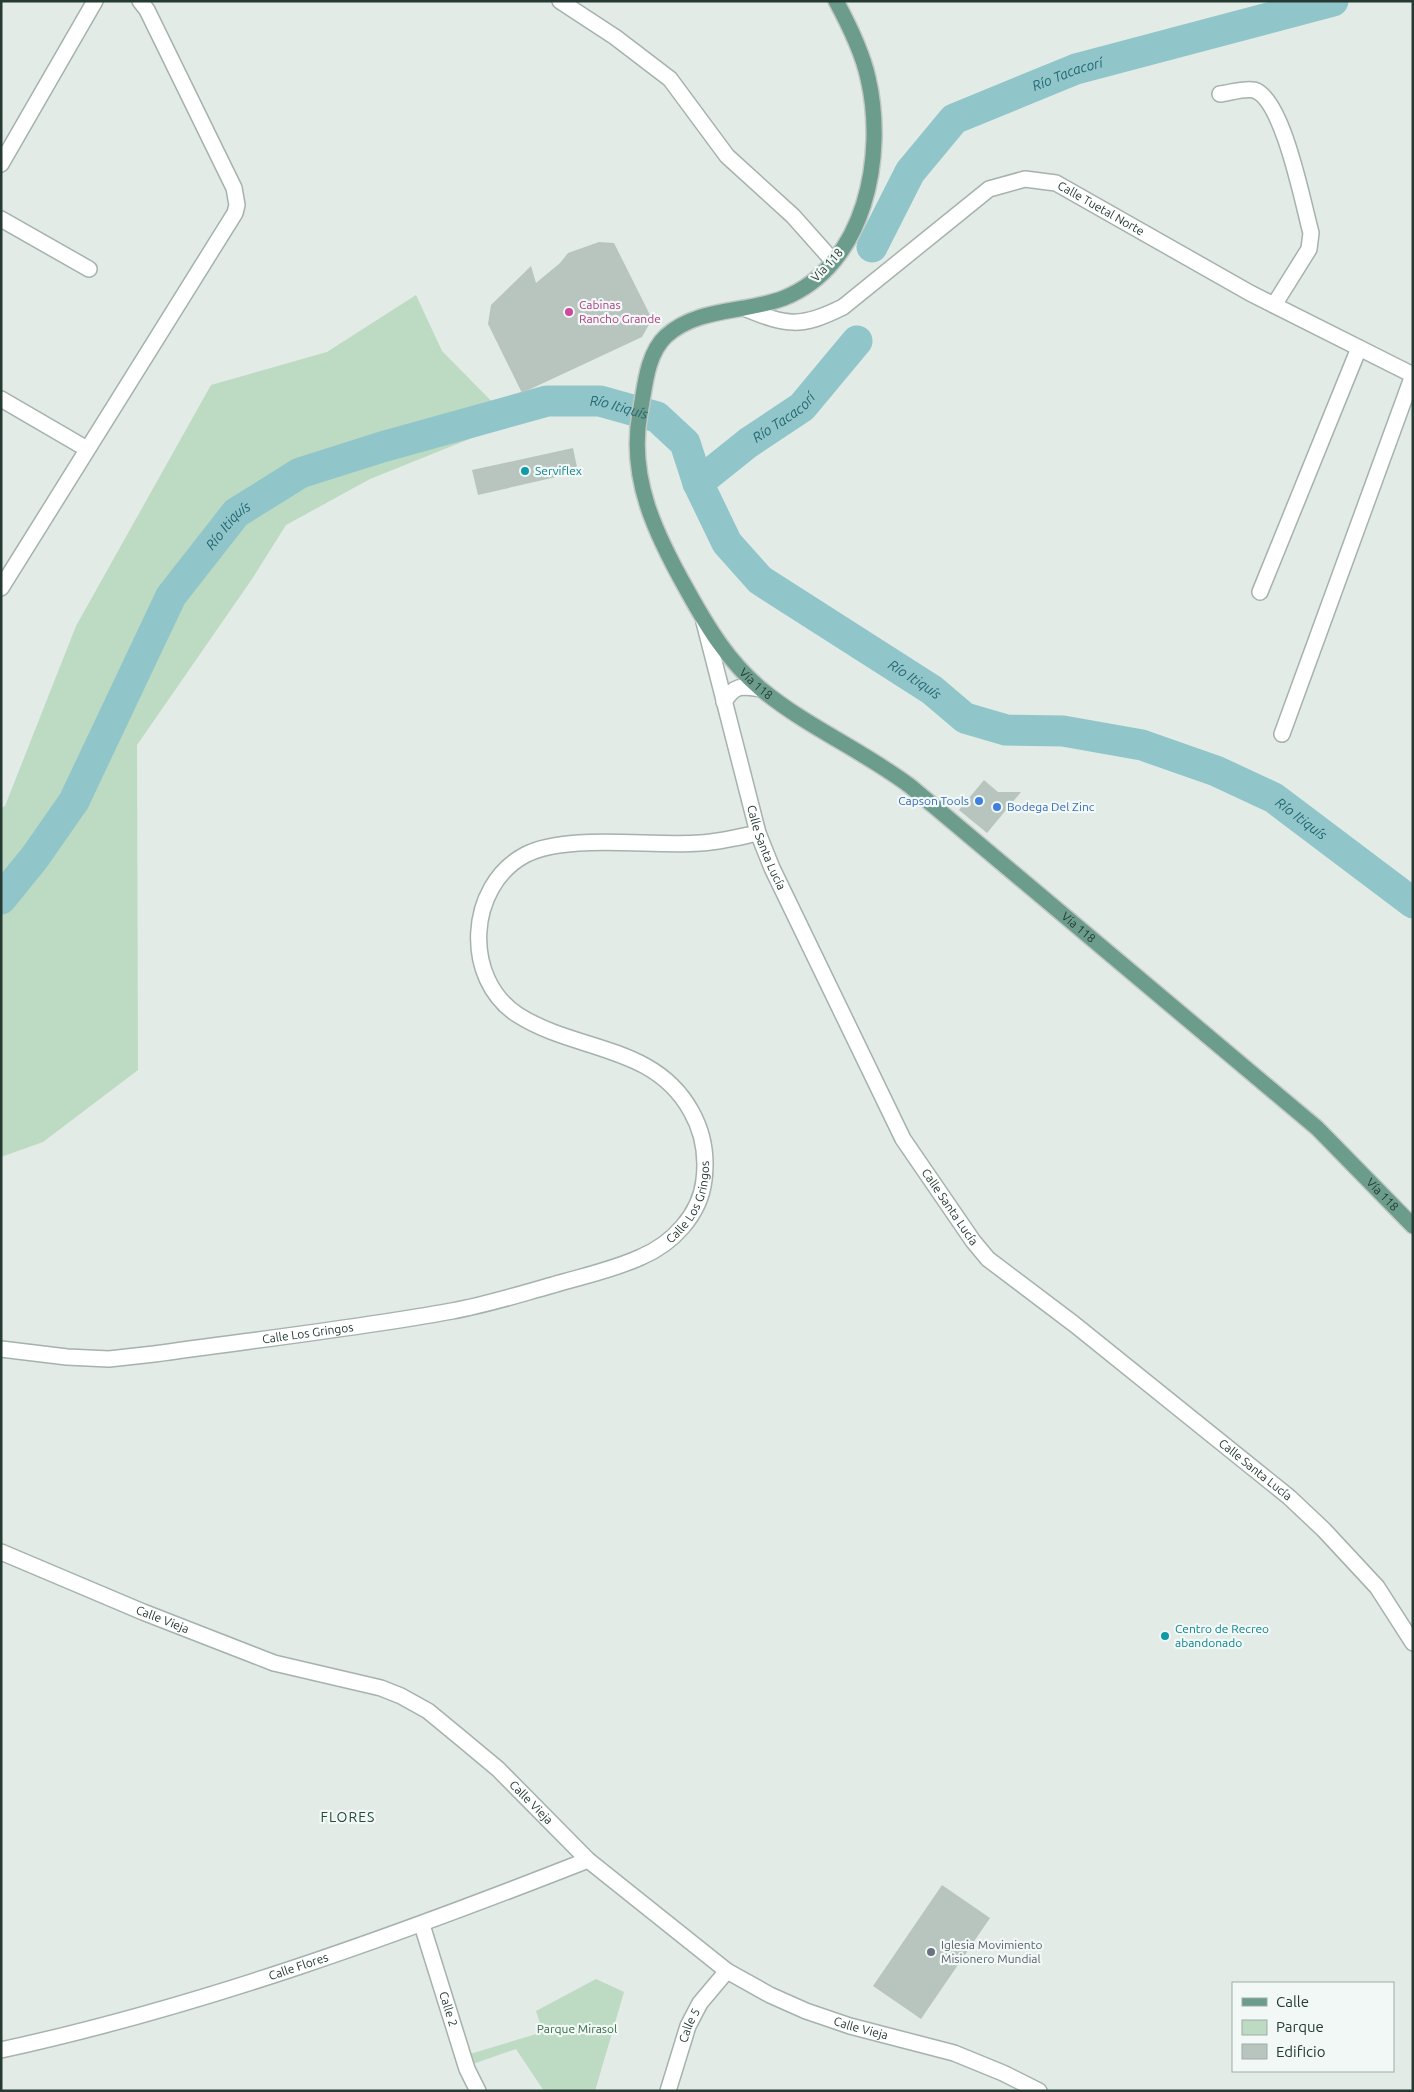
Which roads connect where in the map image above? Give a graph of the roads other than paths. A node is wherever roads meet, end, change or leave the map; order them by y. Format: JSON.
{"nodes":[{"id":1,"x":95,"y":1,"type":"edge"},
{"id":2,"x":140,"y":1,"type":"edge"},
{"id":3,"x":560,"y":1,"type":"edge"},
{"id":4,"x":836,"y":1,"type":"edge"},
{"id":5,"x":1220,"y":94,"type":"dead end"},
{"id":6,"x":1,"y":164,"type":"edge"},
{"id":7,"x":1,"y":218,"type":"edge"},
{"id":8,"x":833,"y":262,"type":"junction"},
{"id":9,"x":89,"y":269,"type":"dead end"},
{"id":10,"x":1274,"y":305,"type":"junction"},
{"id":11,"x":744,"y":308,"type":"junction"},
{"id":12,"x":1359,"y":348,"type":"junction"},
{"id":13,"x":1413,"y":375,"type":"edge"},
{"id":14,"x":1,"y":399,"type":"edge"},
{"id":15,"x":86,"y":449,"type":"junction"},
{"id":16,"x":1,"y":588,"type":"edge"},
{"id":17,"x":1260,"y":592,"type":"dead end"},
{"id":18,"x":704,"y":620,"type":"junction"},
{"id":19,"x":761,"y":689,"type":"junction"},
{"id":20,"x":724,"y":702,"type":"junction"},
{"id":21,"x":1282,"y":734,"type":"dead end"},
{"id":22,"x":758,"y":833,"type":"junction"},
{"id":23,"x":1413,"y":1226,"type":"edge"},
{"id":24,"x":1,"y":1349,"type":"edge"},
{"id":25,"x":1,"y":1552,"type":"edge"},
{"id":26,"x":1413,"y":1643,"type":"edge"},
{"id":27,"x":588,"y":1860,"type":"junction"},
{"id":28,"x":422,"y":1925,"type":"junction"},
{"id":29,"x":727,"y":1970,"type":"junction"},
{"id":30,"x":1,"y":2050,"type":"edge"},
{"id":31,"x":478,"y":2091,"type":"edge"},
{"id":32,"x":668,"y":2091,"type":"edge"},
{"id":33,"x":1039,"y":2091,"type":"edge"}],
"edges":[{"from":1,"to":6,"type":"street"},
{"from":2,"to":15,"type":"street"},
{"from":3,"to":8,"type":"street"},
{"from":4,"to":8,"type":"main road","name":"Vía 118"},
{"from":5,"to":10,"type":"street"},
{"from":7,"to":9,"type":"street"},
{"from":8,"to":11,"type":"main road","name":"Vía 118"},
{"from":10,"to":11,"type":"street","name":"Calle Tuetal Norte"},
{"from":10,"to":12,"type":"street","name":"Calle Tuetal Norte"},
{"from":11,"to":18,"type":"main road","name":"Vía 118"},
{"from":12,"to":13,"type":"street","name":"Calle Tuetal Norte"},
{"from":12,"to":17,"type":"street"},
{"from":13,"to":21,"type":"street"},
{"from":14,"to":15,"type":"street"},
{"from":15,"to":16,"type":"street"},
{"from":18,"to":19,"type":"main road","name":"Vía 118"},
{"from":18,"to":20,"type":"street","name":"Calle Santa Lucía"},
{"from":19,"to":20,"type":"street"},
{"from":19,"to":23,"type":"main road","name":"Vía 118"},
{"from":20,"to":22,"type":"street","name":"Calle Santa Lucía"},
{"from":22,"to":24,"type":"street","name":"Calle Los Gringos"},
{"from":22,"to":26,"type":"street","name":"Calle Santa Lucía"},
{"from":25,"to":27,"type":"street","name":"Calle Vieja"},
{"from":27,"to":28,"type":"street","name":"Calle Flores"},
{"from":27,"to":29,"type":"street","name":"Calle Vieja"},
{"from":28,"to":30,"type":"street","name":"Calle Flores"},
{"from":28,"to":31,"type":"street","name":"Calle 2"},
{"from":29,"to":32,"type":"street","name":"Calle 5"},
{"from":29,"to":33,"type":"street","name":"Calle Vieja"}]}
